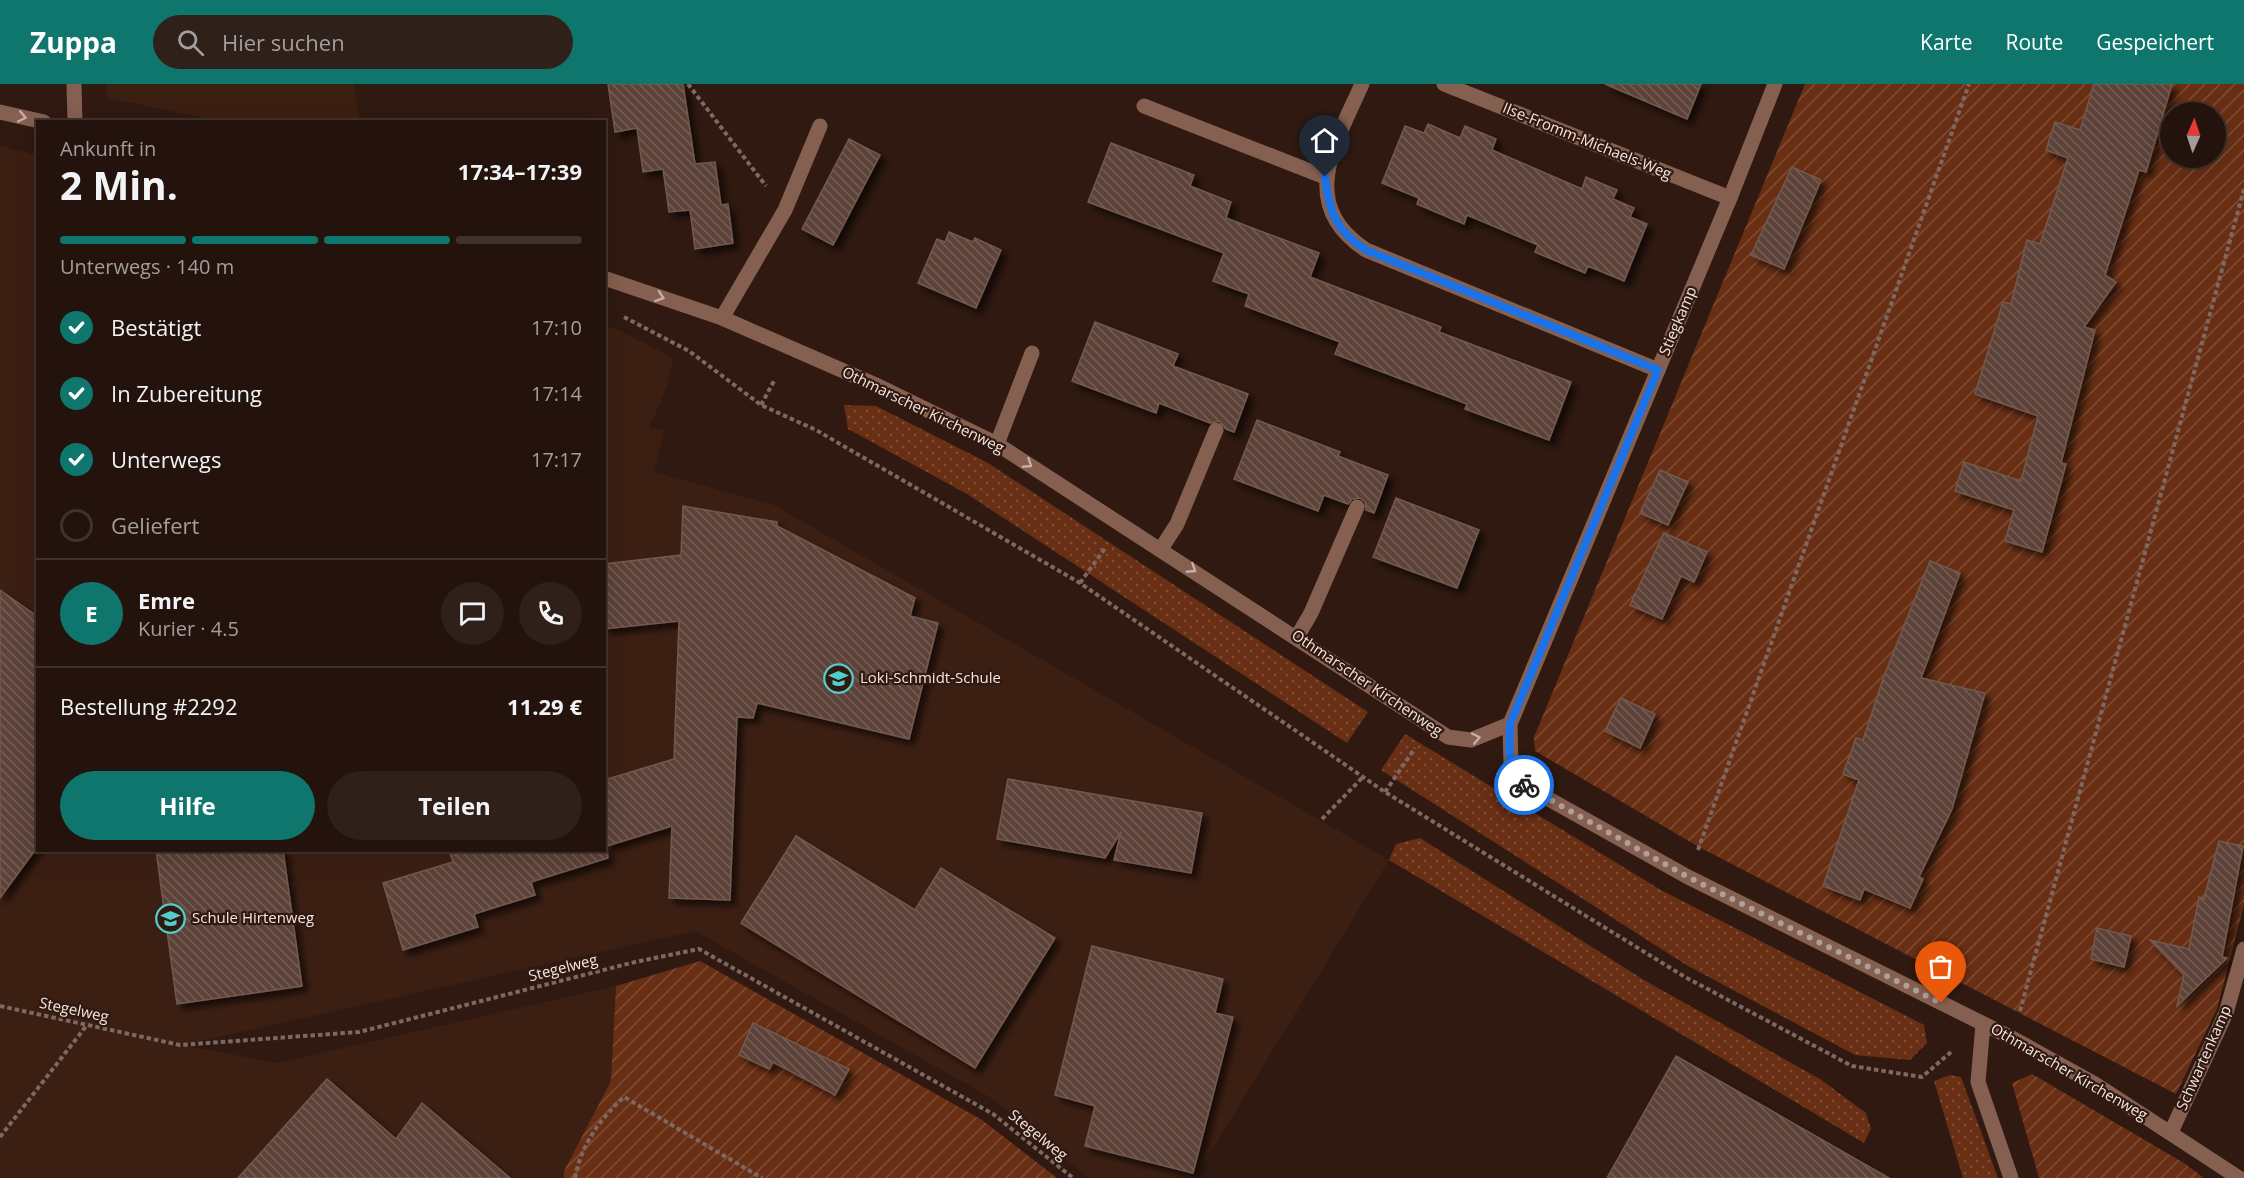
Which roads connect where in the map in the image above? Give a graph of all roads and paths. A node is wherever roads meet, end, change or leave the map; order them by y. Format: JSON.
{"nodes":[{"id":1,"x":74,"y":84,"type":"edge"},
{"id":2,"x":688,"y":84,"type":"edge"},
{"id":3,"x":1362,"y":84,"type":"edge"},
{"id":4,"x":1444,"y":84,"type":"edge"},
{"id":5,"x":1775,"y":84,"type":"edge"},
{"id":6,"x":1969,"y":84,"type":"edge"},
{"id":7,"x":1143,"y":106,"type":"dead end"},
{"id":8,"x":0,"y":112,"type":"edge"},
{"id":9,"x":36,"y":120,"type":"edge"},
{"id":10,"x":75,"y":120,"type":"edge"},
{"id":11,"x":820,"y":126,"type":"dead end"},
{"id":12,"x":1325,"y":177,"type":"junction"},
{"id":13,"x":2244,"y":189,"type":"edge"},
{"id":14,"x":1730,"y":198,"type":"junction"},
{"id":15,"x":785,"y":210,"type":"junction"},
{"id":16,"x":606,"y":279,"type":"edge"},
{"id":17,"x":614,"y":313,"type":"dead end"},
{"id":18,"x":722,"y":318,"type":"junction"},
{"id":19,"x":1032,"y":353,"type":"dead end"},
{"id":20,"x":1658,"y":370,"type":"junction"},
{"id":21,"x":775,"y":380,"type":"dead end"},
{"id":22,"x":761,"y":405,"type":"junction"},
{"id":23,"x":1216,"y":430,"type":"dead end"},
{"id":24,"x":997,"y":444,"type":"junction"},
{"id":25,"x":1357,"y":507,"type":"dead end"},
{"id":26,"x":1121,"y":525,"type":"junction"},
{"id":27,"x":1161,"y":549,"type":"junction"},
{"id":28,"x":1080,"y":583,"type":"junction"},
{"id":29,"x":1297,"y":637,"type":"junction"},
{"id":30,"x":1510,"y":724,"type":"junction"},
{"id":31,"x":1430,"y":727,"type":"junction"},
{"id":32,"x":1363,"y":777,"type":"junction"},
{"id":33,"x":1385,"y":792,"type":"junction"},
{"id":34,"x":1322,"y":819,"type":"dead end"},
{"id":35,"x":1699,"y":847,"type":"dead end"},
{"id":36,"x":2244,"y":949,"type":"edge"},
{"id":37,"x":0,"y":1006,"type":"edge"},
{"id":38,"x":2020,"y":1012,"type":"dead end"},
{"id":39,"x":1983,"y":1024,"type":"junction"},
{"id":40,"x":87,"y":1025,"type":"junction"},
{"id":41,"x":2171,"y":1132,"type":"junction"},
{"id":42,"x":0,"y":1137,"type":"edge"},
{"id":43,"x":575,"y":1178,"type":"edge"},
{"id":44,"x":762,"y":1178,"type":"edge"},
{"id":45,"x":1073,"y":1178,"type":"edge"},
{"id":46,"x":2011,"y":1178,"type":"edge"},
{"id":47,"x":2239,"y":1178,"type":"edge"}],
"edges":[{"from":1,"to":10,"type":"street"},
{"from":2,"to":15,"type":"path"},
{"from":3,"to":12,"type":"street"},
{"from":4,"to":14,"type":"street","name":"Ilse-Fromm-Michaels-Weg"},
{"from":5,"to":14,"type":"street","name":"Stiegkamp"},
{"from":6,"to":35,"type":"path"},
{"from":7,"to":12,"type":"street"},
{"from":8,"to":9,"type":"street","one_way":true},
{"from":11,"to":15,"type":"street"},
{"from":12,"to":20,"type":"street"},
{"from":13,"to":38,"type":"path"},
{"from":14,"to":20,"type":"street","name":"Stiegkamp"},
{"from":15,"to":18,"type":"street"},
{"from":16,"to":18,"type":"street","name":"Othmarscher Kirchenweg","one_way":true},
{"from":17,"to":22,"type":"path"},
{"from":18,"to":24,"type":"street","name":"Othmarscher Kirchenweg"},
{"from":19,"to":24,"type":"street"},
{"from":20,"to":30,"type":"street","name":"Stiegkamp"},
{"from":21,"to":22,"type":"path"},
{"from":22,"to":28,"type":"path"},
{"from":23,"to":27,"type":"street"},
{"from":24,"to":26,"type":"street","name":"Othmarscher Kirchenweg","one_way":true},
{"from":25,"to":29,"type":"street"},
{"from":26,"to":27,"type":"street","name":"Othmarscher Kirchenweg"},
{"from":26,"to":28,"type":"path"},
{"from":27,"to":29,"type":"street","name":"Othmarscher Kirchenweg","one_way":true},
{"from":28,"to":32,"type":"path"},
{"from":29,"to":31,"type":"street","name":"Othmarscher Kirchenweg"},
{"from":31,"to":30,"type":"street","name":"Othmarscher Kirchenweg","one_way":true},
{"from":30,"to":39,"type":"street","name":"Othmarscher Kirchenweg"},
{"from":31,"to":33,"type":"path"},
{"from":32,"to":33,"type":"path"},
{"from":32,"to":34,"type":"path"},
{"from":33,"to":39,"type":"path"},
{"from":36,"to":41,"type":"street","name":"Schwartenkamp"},
{"from":37,"to":40,"type":"path","name":"Stegelweg"},
{"from":39,"to":41,"type":"street","name":"Othmarscher Kirchenweg"},
{"from":39,"to":46,"type":"street"},
{"from":40,"to":42,"type":"path"},
{"from":40,"to":45,"type":"path","name":"Stegelweg"},
{"from":41,"to":47,"type":"street","name":"Othmarscher Kirchenweg"},
{"from":43,"to":44,"type":"path"}]}
